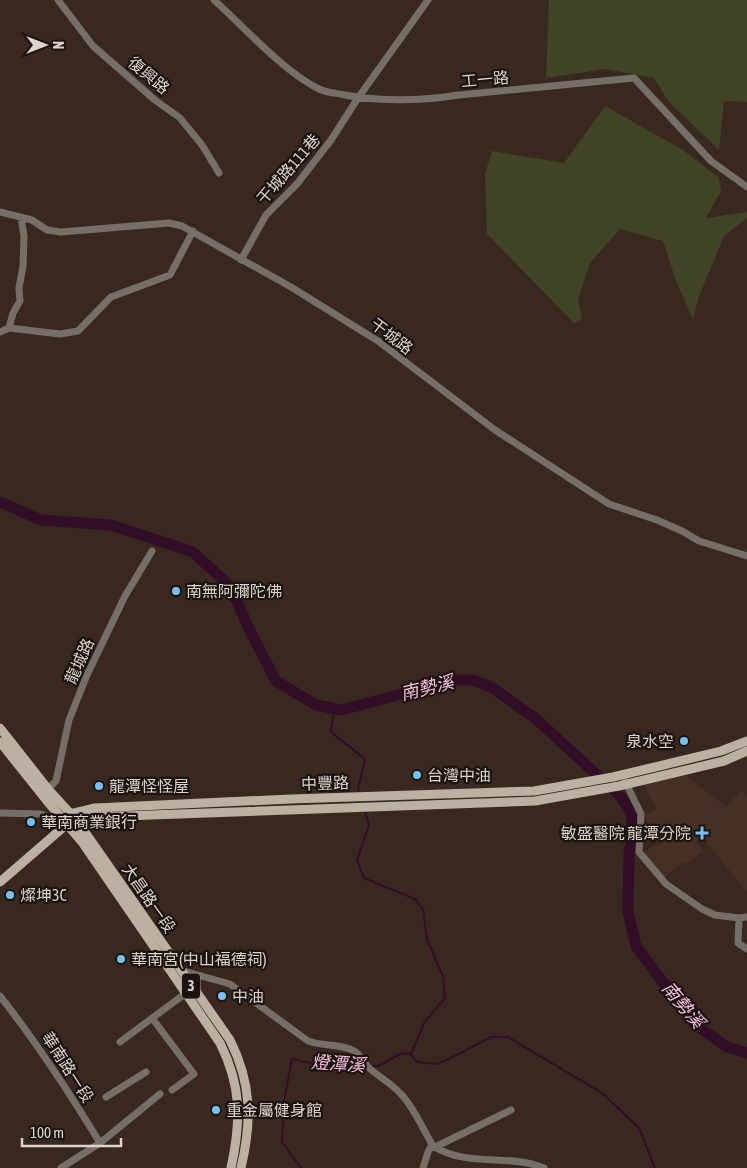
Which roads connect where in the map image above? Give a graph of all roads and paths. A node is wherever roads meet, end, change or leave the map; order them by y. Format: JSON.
{"nodes":[{"id":1,"x":58,"y":0,"type":"edge"},
{"id":2,"x":214,"y":0,"type":"edge"},
{"id":3,"x":428,"y":0,"type":"edge"},
{"id":4,"x":358,"y":98,"type":"junction"},
{"id":5,"x":218,"y":173,"type":"dead end"},
{"id":6,"x":747,"y":187,"type":"edge"},
{"id":7,"x":0,"y":212,"type":"edge"},
{"id":8,"x":22,"y":217,"type":"junction"},
{"id":9,"x":193,"y":231,"type":"junction"},
{"id":10,"x":241,"y":260,"type":"junction"},
{"id":11,"x":9,"y":328,"type":"junction"},
{"id":12,"x":0,"y":332,"type":"edge"},
{"id":13,"x":152,"y":551,"type":"dead end"},
{"id":14,"x":747,"y":556,"type":"edge"},
{"id":15,"x":0,"y":728,"type":"edge"},
{"id":16,"x":747,"y":741,"type":"edge"},
{"id":17,"x":0,"y":742,"type":"edge"},
{"id":18,"x":747,"y":752,"type":"edge"},
{"id":19,"x":623,"y":775,"type":"junction"},
{"id":20,"x":622,"y":785,"type":"junction"},
{"id":21,"x":48,"y":789,"type":"junction"},
{"id":22,"x":416,"y":795,"type":"junction"},
{"id":23,"x":417,"y":805,"type":"junction"},
{"id":24,"x":0,"y":814,"type":"edge"},
{"id":25,"x":70,"y":814,"type":"junction"},
{"id":26,"x":78,"y":822,"type":"junction"},
{"id":27,"x":67,"y":824,"type":"junction"},
{"id":28,"x":0,"y":882,"type":"edge"},
{"id":29,"x":747,"y":917,"type":"edge"},
{"id":30,"x":739,"y":918,"type":"junction"},
{"id":31,"x":747,"y":949,"type":"edge"},
{"id":32,"x":180,"y":970,"type":"junction"},
{"id":33,"x":186,"y":993,"type":"junction"},
{"id":34,"x":0,"y":996,"type":"edge"},
{"id":35,"x":152,"y":1018,"type":"junction"},
{"id":36,"x":120,"y":1042,"type":"dead end"},
{"id":37,"x":146,"y":1072,"type":"dead end"},
{"id":38,"x":172,"y":1090,"type":"dead end"},
{"id":39,"x":160,"y":1094,"type":"dead end"},
{"id":40,"x":106,"y":1097,"type":"dead end"},
{"id":41,"x":511,"y":1110,"type":"dead end"},
{"id":42,"x":100,"y":1143,"type":"junction"},
{"id":43,"x":435,"y":1147,"type":"junction"},
{"id":44,"x":62,"y":1168,"type":"edge"},
{"id":45,"x":231,"y":1168,"type":"edge"},
{"id":46,"x":241,"y":1168,"type":"edge"},
{"id":47,"x":424,"y":1168,"type":"edge"},
{"id":48,"x":544,"y":1168,"type":"edge"}],
"edges":[{"from":1,"to":5,"type":"street","name":"復興路"},
{"from":2,"to":4,"type":"street","name":"工一路"},
{"from":3,"to":4,"type":"street","name":"干城路111巷"},
{"from":4,"to":6,"type":"street","name":"工一路"},
{"from":4,"to":10,"type":"street","name":"干城路111巷"},
{"from":7,"to":8,"type":"street","name":"干城路"},
{"from":8,"to":9,"type":"street","name":"干城路"},
{"from":8,"to":11,"type":"street"},
{"from":9,"to":10,"type":"street","name":"干城路"},
{"from":9,"to":11,"type":"street"},
{"from":10,"to":14,"type":"street","name":"干城路"},
{"from":11,"to":12,"type":"street"},
{"from":13,"to":21,"type":"street","name":"龍城路"},
{"from":15,"to":21,"type":"main road","number":"3"},
{"from":16,"to":19,"type":"main road"},
{"from":17,"to":27,"type":"main road","number":"3"},
{"from":18,"to":20,"type":"main road"},
{"from":19,"to":20,"type":"street"},
{"from":19,"to":22,"type":"main road","name":"中豐路"},
{"from":20,"to":23,"type":"main road","name":"中豐路"},
{"from":20,"to":30,"type":"street"},
{"from":21,"to":25,"type":"main road","number":"3"},
{"from":22,"to":23,"type":"main road"},
{"from":22,"to":25,"type":"main road","name":"中豐路"},
{"from":23,"to":26,"type":"main road","name":"中豐路"},
{"from":24,"to":27,"type":"street"},
{"from":25,"to":26,"type":"main road","name":"大昌路一段","number":"3"},
{"from":25,"to":27,"type":"main road"},
{"from":26,"to":27,"type":"main road","name":"中豐路"},
{"from":26,"to":32,"type":"main road","name":"大昌路一段","number":"3"},
{"from":27,"to":28,"type":"main road"},
{"from":27,"to":33,"type":"main road","name":"大昌路一段","number":"3"},
{"from":29,"to":30,"type":"street"},
{"from":30,"to":31,"type":"street"},
{"from":32,"to":43,"type":"street"},
{"from":32,"to":46,"type":"main road","name":"大昌路一段","number":"3"},
{"from":33,"to":35,"type":"street"},
{"from":33,"to":45,"type":"main road","name":"大昌路一段","number":"3"},
{"from":34,"to":42,"type":"street","name":"華南路一段"},
{"from":35,"to":36,"type":"street"},
{"from":35,"to":38,"type":"street"},
{"from":37,"to":40,"type":"street"},
{"from":39,"to":42,"type":"street"},
{"from":41,"to":43,"type":"street"},
{"from":42,"to":44,"type":"street"},
{"from":43,"to":47,"type":"street"},
{"from":43,"to":48,"type":"street"}]}
